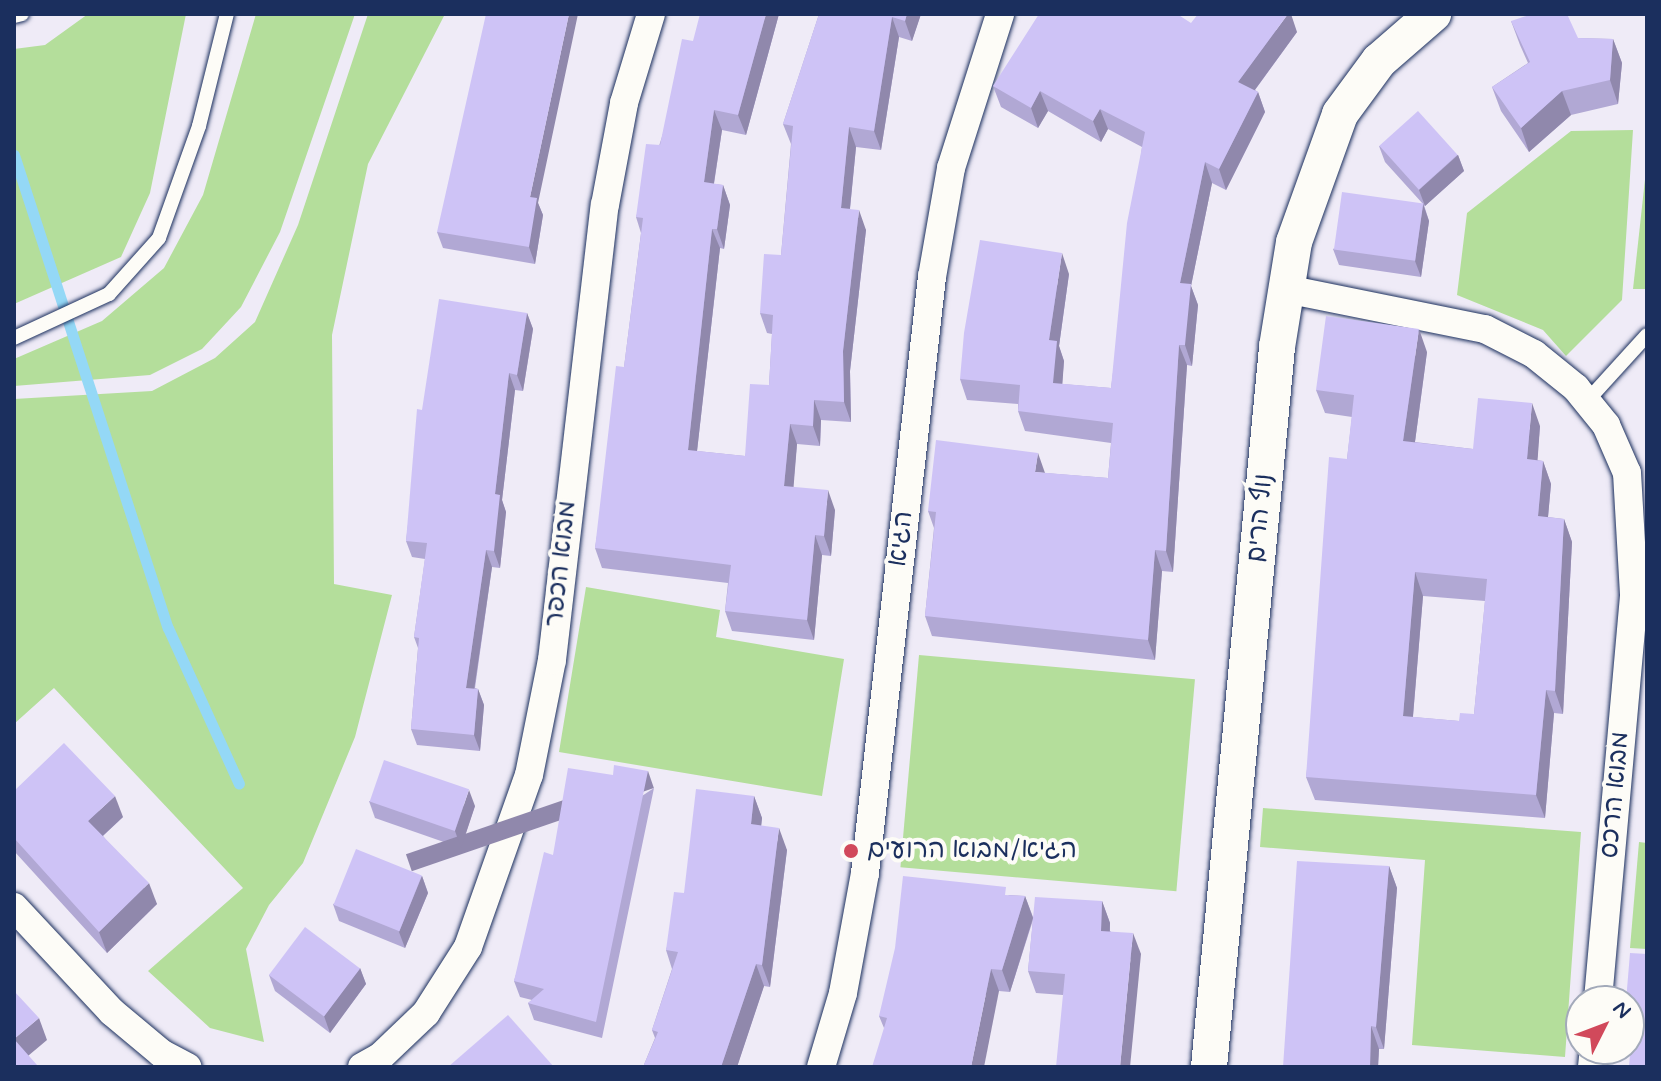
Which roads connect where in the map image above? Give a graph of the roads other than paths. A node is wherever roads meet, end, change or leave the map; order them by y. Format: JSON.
{"nodes":[{"id":1,"x":22,"y":14,"type":"edge"},
{"id":2,"x":227,"y":14,"type":"edge"},
{"id":3,"x":651,"y":14,"type":"edge"},
{"id":4,"x":1000,"y":14,"type":"edge"},
{"id":5,"x":1433,"y":14,"type":"edge"},
{"id":6,"x":14,"y":16,"type":"edge"},
{"id":7,"x":1286,"y":289,"type":"junction"},
{"id":8,"x":1647,"y":335,"type":"edge"},
{"id":9,"x":14,"y":338,"type":"edge"},
{"id":10,"x":1587,"y":401,"type":"junction"},
{"id":11,"x":14,"y":907,"type":"edge"},
{"id":12,"x":1599,"y":985,"type":"edge"},
{"id":13,"x":187,"y":1067,"type":"edge"},
{"id":14,"x":362,"y":1067,"type":"edge"},
{"id":15,"x":821,"y":1067,"type":"edge"},
{"id":16,"x":1209,"y":1067,"type":"edge"}],
"edges":[{"from":1,"to":6,"type":"lane"},
{"from":2,"to":9,"type":"lane"},
{"from":3,"to":14,"type":"street","name":"מבוא הכפר"},
{"from":4,"to":15,"type":"street","name":"הגיא"},
{"from":5,"to":7,"type":"street","name":"נוף הרים"},
{"from":7,"to":10,"type":"street","name":"מבוא הרכס"},
{"from":7,"to":16,"type":"street","name":"נוף הרים"},
{"from":8,"to":10,"type":"lane"},
{"from":10,"to":12,"type":"street","name":"מבוא הרכס"},
{"from":11,"to":13,"type":"street"}]}
